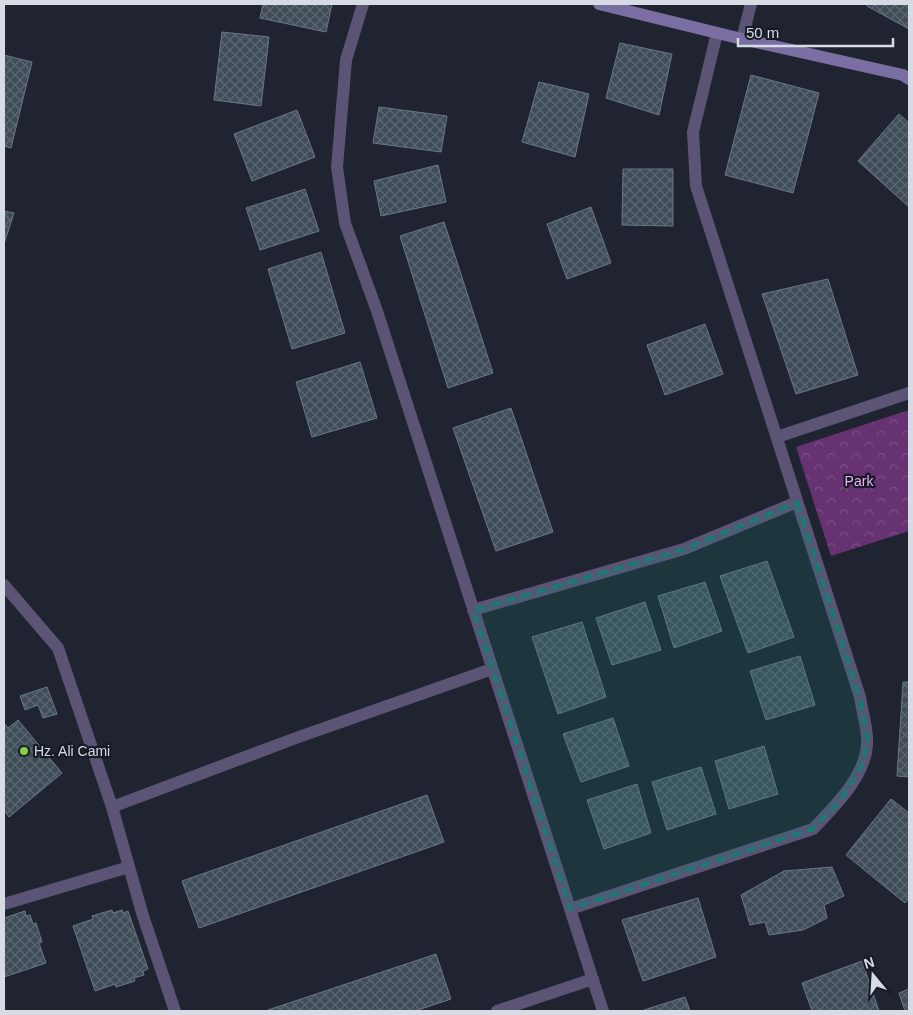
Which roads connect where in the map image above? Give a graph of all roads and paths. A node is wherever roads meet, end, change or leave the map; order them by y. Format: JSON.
{"nodes":[{"id":1,"x":363,"y":4,"type":"edge"},
{"id":2,"x":599,"y":4,"type":"edge"},
{"id":3,"x":751,"y":4,"type":"edge"},
{"id":4,"x":717,"y":33,"type":"junction"},
{"id":5,"x":742,"y":39,"type":"junction"},
{"id":6,"x":909,"y":79,"type":"edge"},
{"id":7,"x":909,"y":393,"type":"edge"},
{"id":8,"x":777,"y":437,"type":"junction"},
{"id":9,"x":797,"y":502,"type":"junction"},
{"id":10,"x":4,"y":585,"type":"edge"},
{"id":11,"x":473,"y":610,"type":"junction"},
{"id":12,"x":492,"y":669,"type":"junction"},
{"id":13,"x":112,"y":807,"type":"junction"},
{"id":14,"x":129,"y":867,"type":"junction"},
{"id":15,"x":4,"y":904,"type":"edge"},
{"id":16,"x":570,"y":909,"type":"junction"},
{"id":17,"x":593,"y":979,"type":"junction"},
{"id":18,"x":175,"y":1011,"type":"edge"},
{"id":19,"x":497,"y":1011,"type":"edge"},
{"id":20,"x":603,"y":1011,"type":"edge"}],
"edges":[{"from":1,"to":11,"type":"street"},
{"from":2,"to":4,"type":"street"},
{"from":3,"to":5,"type":"street"},
{"from":4,"to":5,"type":"street"},
{"from":4,"to":8,"type":"street"},
{"from":5,"to":6,"type":"street"},
{"from":7,"to":8,"type":"street"},
{"from":8,"to":9,"type":"street"},
{"from":9,"to":11,"type":"street"},
{"from":9,"to":16,"type":"street"},
{"from":10,"to":13,"type":"street"},
{"from":11,"to":12,"type":"street"},
{"from":12,"to":13,"type":"street"},
{"from":12,"to":16,"type":"street"},
{"from":13,"to":14,"type":"street"},
{"from":14,"to":15,"type":"street"},
{"from":14,"to":18,"type":"street"},
{"from":16,"to":17,"type":"street"},
{"from":17,"to":19,"type":"street"},
{"from":17,"to":20,"type":"street"}]}
